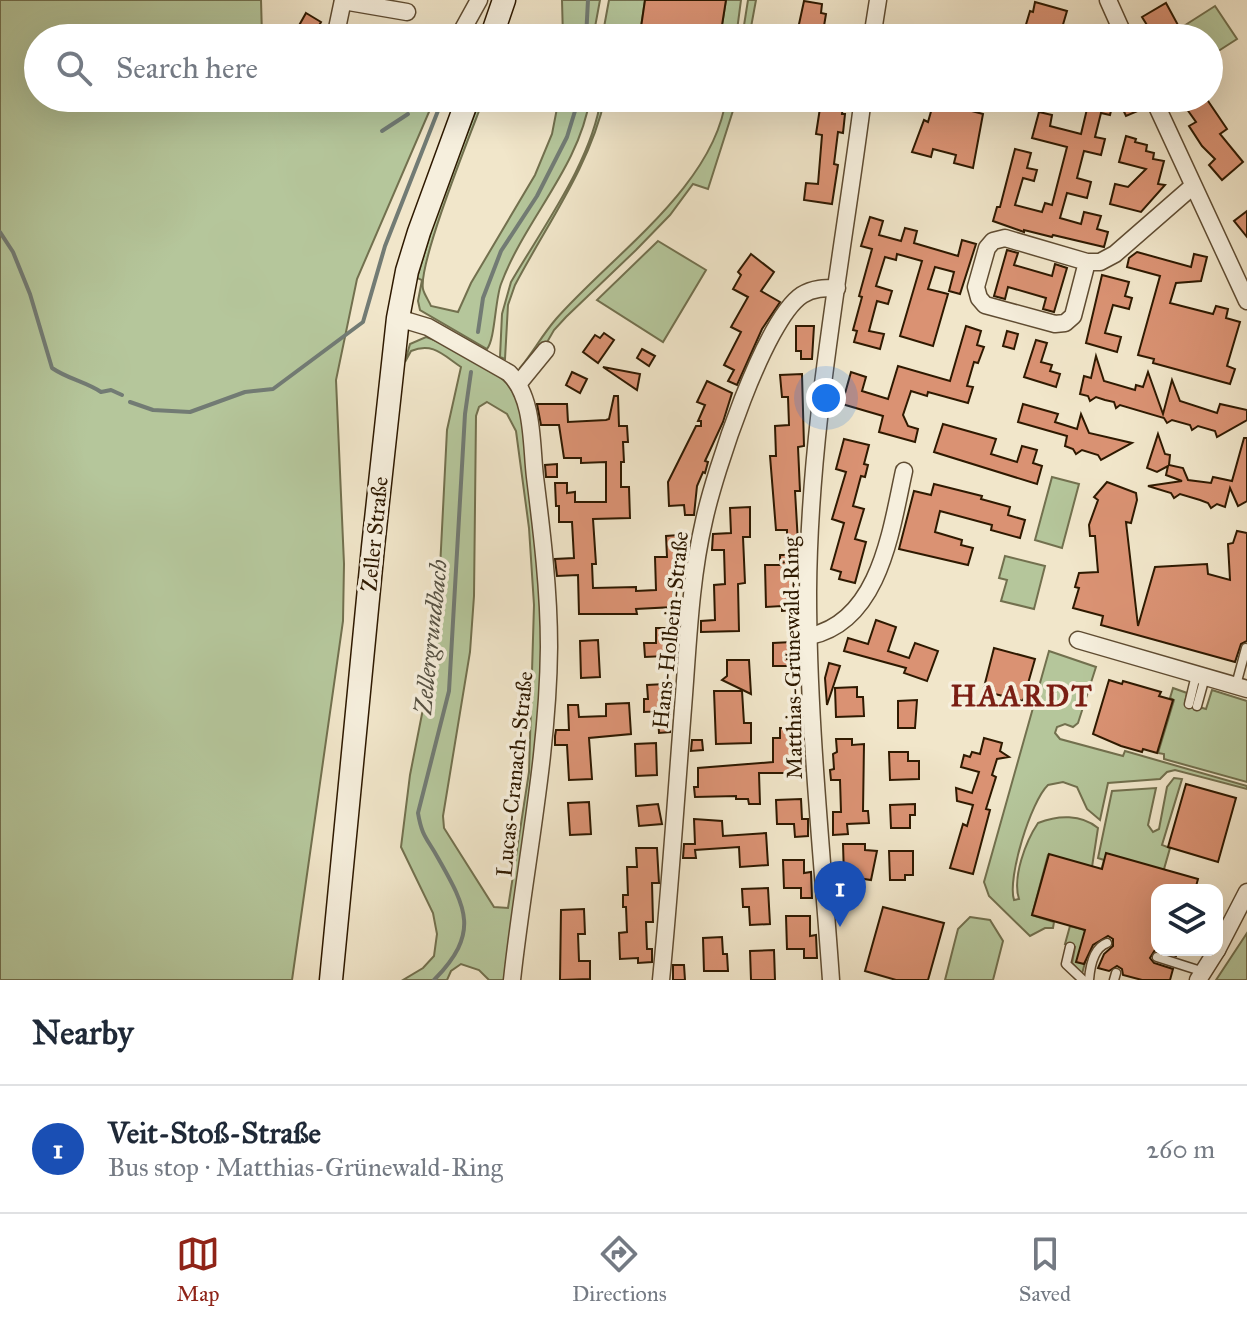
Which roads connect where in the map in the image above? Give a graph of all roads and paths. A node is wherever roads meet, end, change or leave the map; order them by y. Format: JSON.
{"nodes":[{"id":1,"x":343,"y":0,"type":"edge"},
{"id":2,"x":479,"y":0,"type":"edge"},
{"id":3,"x":504,"y":0,"type":"edge"},
{"id":4,"x":878,"y":0,"type":"edge"},
{"id":5,"x":1108,"y":0,"type":"edge"},
{"id":6,"x":407,"y":12,"type":"dead end"},
{"id":7,"x":338,"y":24,"type":"edge"},
{"id":8,"x":466,"y":24,"type":"edge"},
{"id":9,"x":496,"y":24,"type":"edge"},
{"id":10,"x":874,"y":24,"type":"edge"},
{"id":11,"x":1119,"y":24,"type":"edge"},
{"id":12,"x":463,"y":112,"type":"edge"},
{"id":13,"x":861,"y":112,"type":"edge"},
{"id":14,"x":1159,"y":112,"type":"edge"},
{"id":15,"x":1193,"y":186,"type":"junction"},
{"id":16,"x":1087,"y":262,"type":"junction"},
{"id":17,"x":837,"y":288,"type":"junction"},
{"id":18,"x":1247,"y":301,"type":"edge"},
{"id":19,"x":398,"y":318,"type":"junction"},
{"id":20,"x":546,"y":350,"type":"dead end"},
{"id":21,"x":519,"y":383,"type":"junction"},
{"id":22,"x":904,"y":471,"type":"dead end"},
{"id":23,"x":810,"y":636,"type":"junction"},
{"id":24,"x":1078,"y":640,"type":"dead end"},
{"id":25,"x":1246,"y":648,"type":"edge"},
{"id":26,"x":1200,"y":675,"type":"junction"},
{"id":27,"x":1242,"y":688,"type":"edge"},
{"id":28,"x":1193,"y":705,"type":"dead end"},
{"id":29,"x":1247,"y":892,"type":"edge"},
{"id":30,"x":1223,"y":938,"type":"edge"},
{"id":31,"x":1107,"y":943,"type":"dead end"},
{"id":32,"x":1070,"y":947,"type":"dead end"},
{"id":33,"x":1213,"y":956,"type":"edge"},
{"id":34,"x":1157,"y":957,"type":"dead end"},
{"id":35,"x":1201,"y":976,"type":"edge"},
{"id":36,"x":331,"y":980,"type":"edge"},
{"id":37,"x":512,"y":980,"type":"edge"},
{"id":38,"x":661,"y":980,"type":"edge"},
{"id":39,"x":831,"y":980,"type":"edge"},
{"id":40,"x":1083,"y":980,"type":"edge"},
{"id":41,"x":1089,"y":980,"type":"edge"}],
"edges":[{"from":1,"to":6,"type":"street"},
{"from":1,"to":7,"type":"street"},
{"from":2,"to":8,"type":"street"},
{"from":3,"to":9,"type":"street"},
{"from":4,"to":10,"type":"street"},
{"from":5,"to":11,"type":"street"},
{"from":12,"to":19,"type":"street","name":"Zeller Straße"},
{"from":13,"to":17,"type":"street","name":"Matthias-Grünewald-Ring"},
{"from":14,"to":15,"type":"street"},
{"from":15,"to":16,"type":"street"},
{"from":15,"to":18,"type":"street"},
{"from":16,"to":16,"type":"street"},
{"from":17,"to":23,"type":"street","name":"Matthias-Grünewald-Ring"},
{"from":17,"to":38,"type":"street","name":"Hans-Holbein-Straße"},
{"from":19,"to":21,"type":"street"},
{"from":19,"to":36,"type":"street","name":"Zeller Straße"},
{"from":20,"to":21,"type":"street"},
{"from":21,"to":37,"type":"street","name":"Lucas-Cranach-Straße"},
{"from":22,"to":23,"type":"street"},
{"from":23,"to":39,"type":"street","name":"Matthias-Grünewald-Ring"},
{"from":24,"to":26,"type":"street"},
{"from":25,"to":27,"type":"lane"},
{"from":26,"to":27,"type":"street"},
{"from":26,"to":28,"type":"lane"},
{"from":29,"to":30,"type":"street"},
{"from":31,"to":41,"type":"lane"},
{"from":32,"to":40,"type":"lane"},
{"from":33,"to":35,"type":"street"},
{"from":34,"to":35,"type":"lane"}]}
